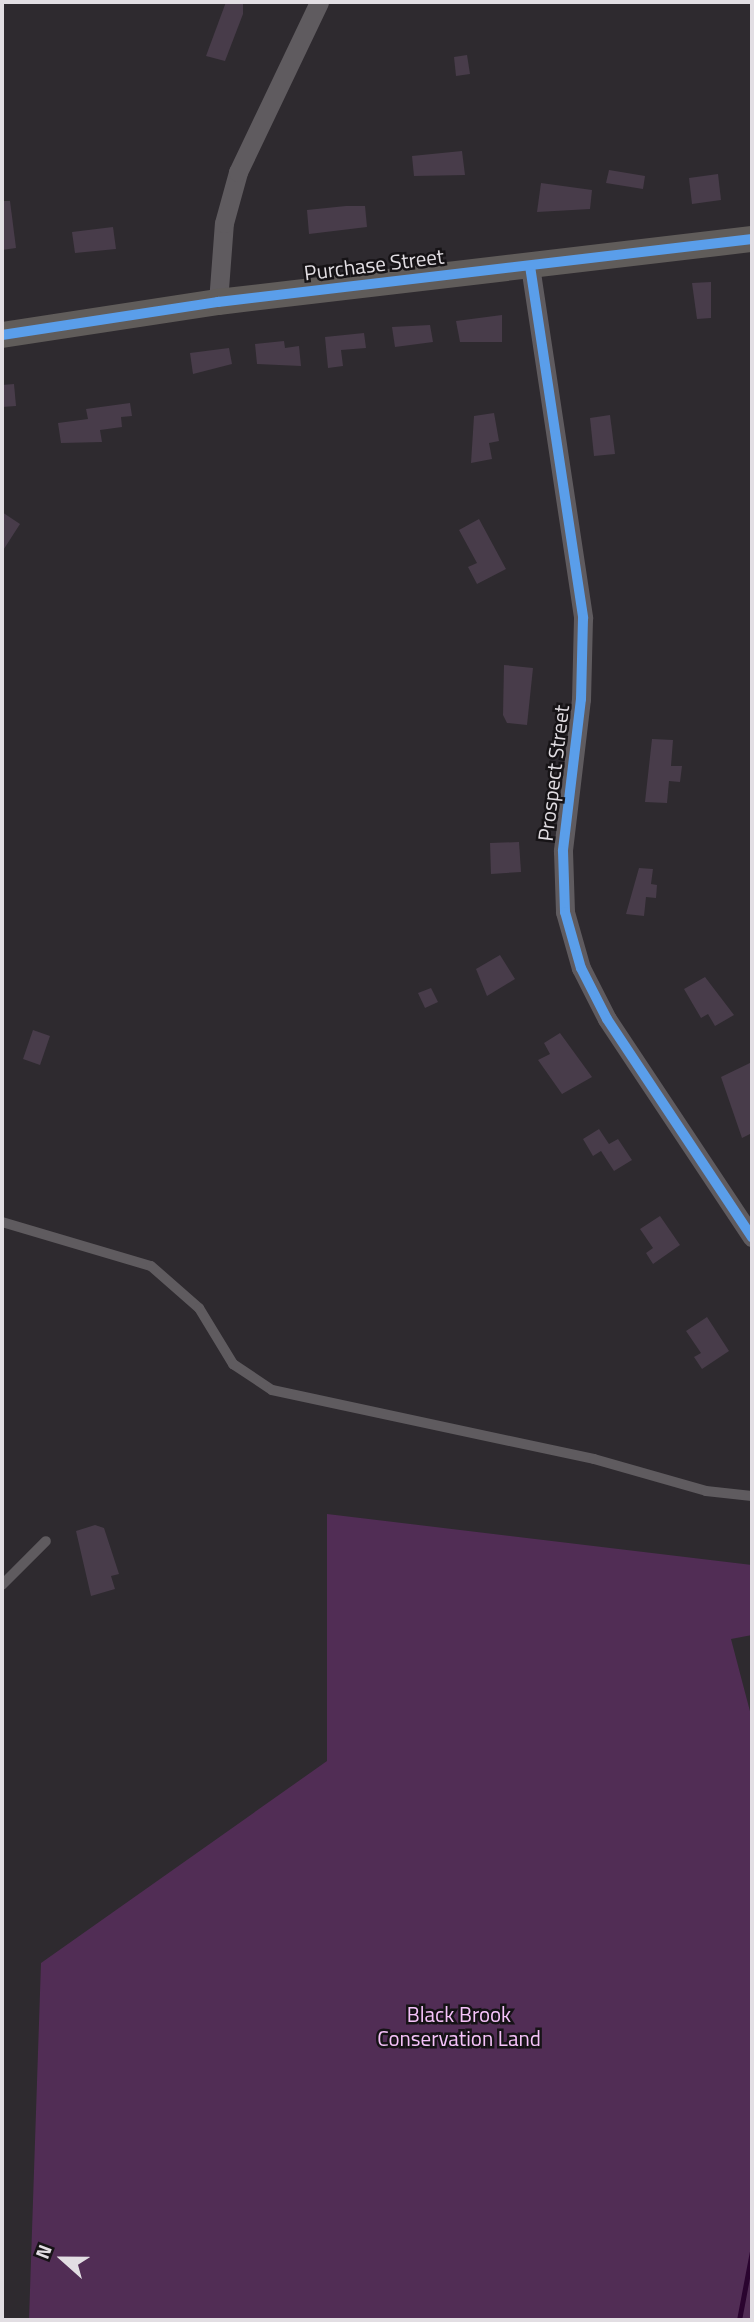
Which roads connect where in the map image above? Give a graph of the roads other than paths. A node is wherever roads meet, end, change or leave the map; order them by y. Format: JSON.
{"nodes":[{"id":1,"x":319,"y":2,"type":"edge"},
{"id":2,"x":752,"y":239,"type":"edge"},
{"id":3,"x":530,"y":266,"type":"junction"},
{"id":4,"x":218,"y":302,"type":"junction"},
{"id":5,"x":2,"y":335,"type":"edge"},
{"id":6,"x":2,"y":1222,"type":"edge"},
{"id":7,"x":752,"y":1237,"type":"edge"},
{"id":8,"x":752,"y":1496,"type":"edge"},
{"id":9,"x":46,"y":1541,"type":"dead end"},
{"id":10,"x":2,"y":1585,"type":"edge"}],
"edges":[{"from":1,"to":4,"type":"street"},
{"from":2,"to":3,"type":"street","name":"Purchase Street"},
{"from":3,"to":4,"type":"street","name":"Purchase Street"},
{"from":3,"to":7,"type":"street","name":"Prospect Street"},
{"from":4,"to":5,"type":"street","name":"Purchase Street"},
{"from":6,"to":8,"type":"lane"},
{"from":9,"to":10,"type":"lane"}]}
